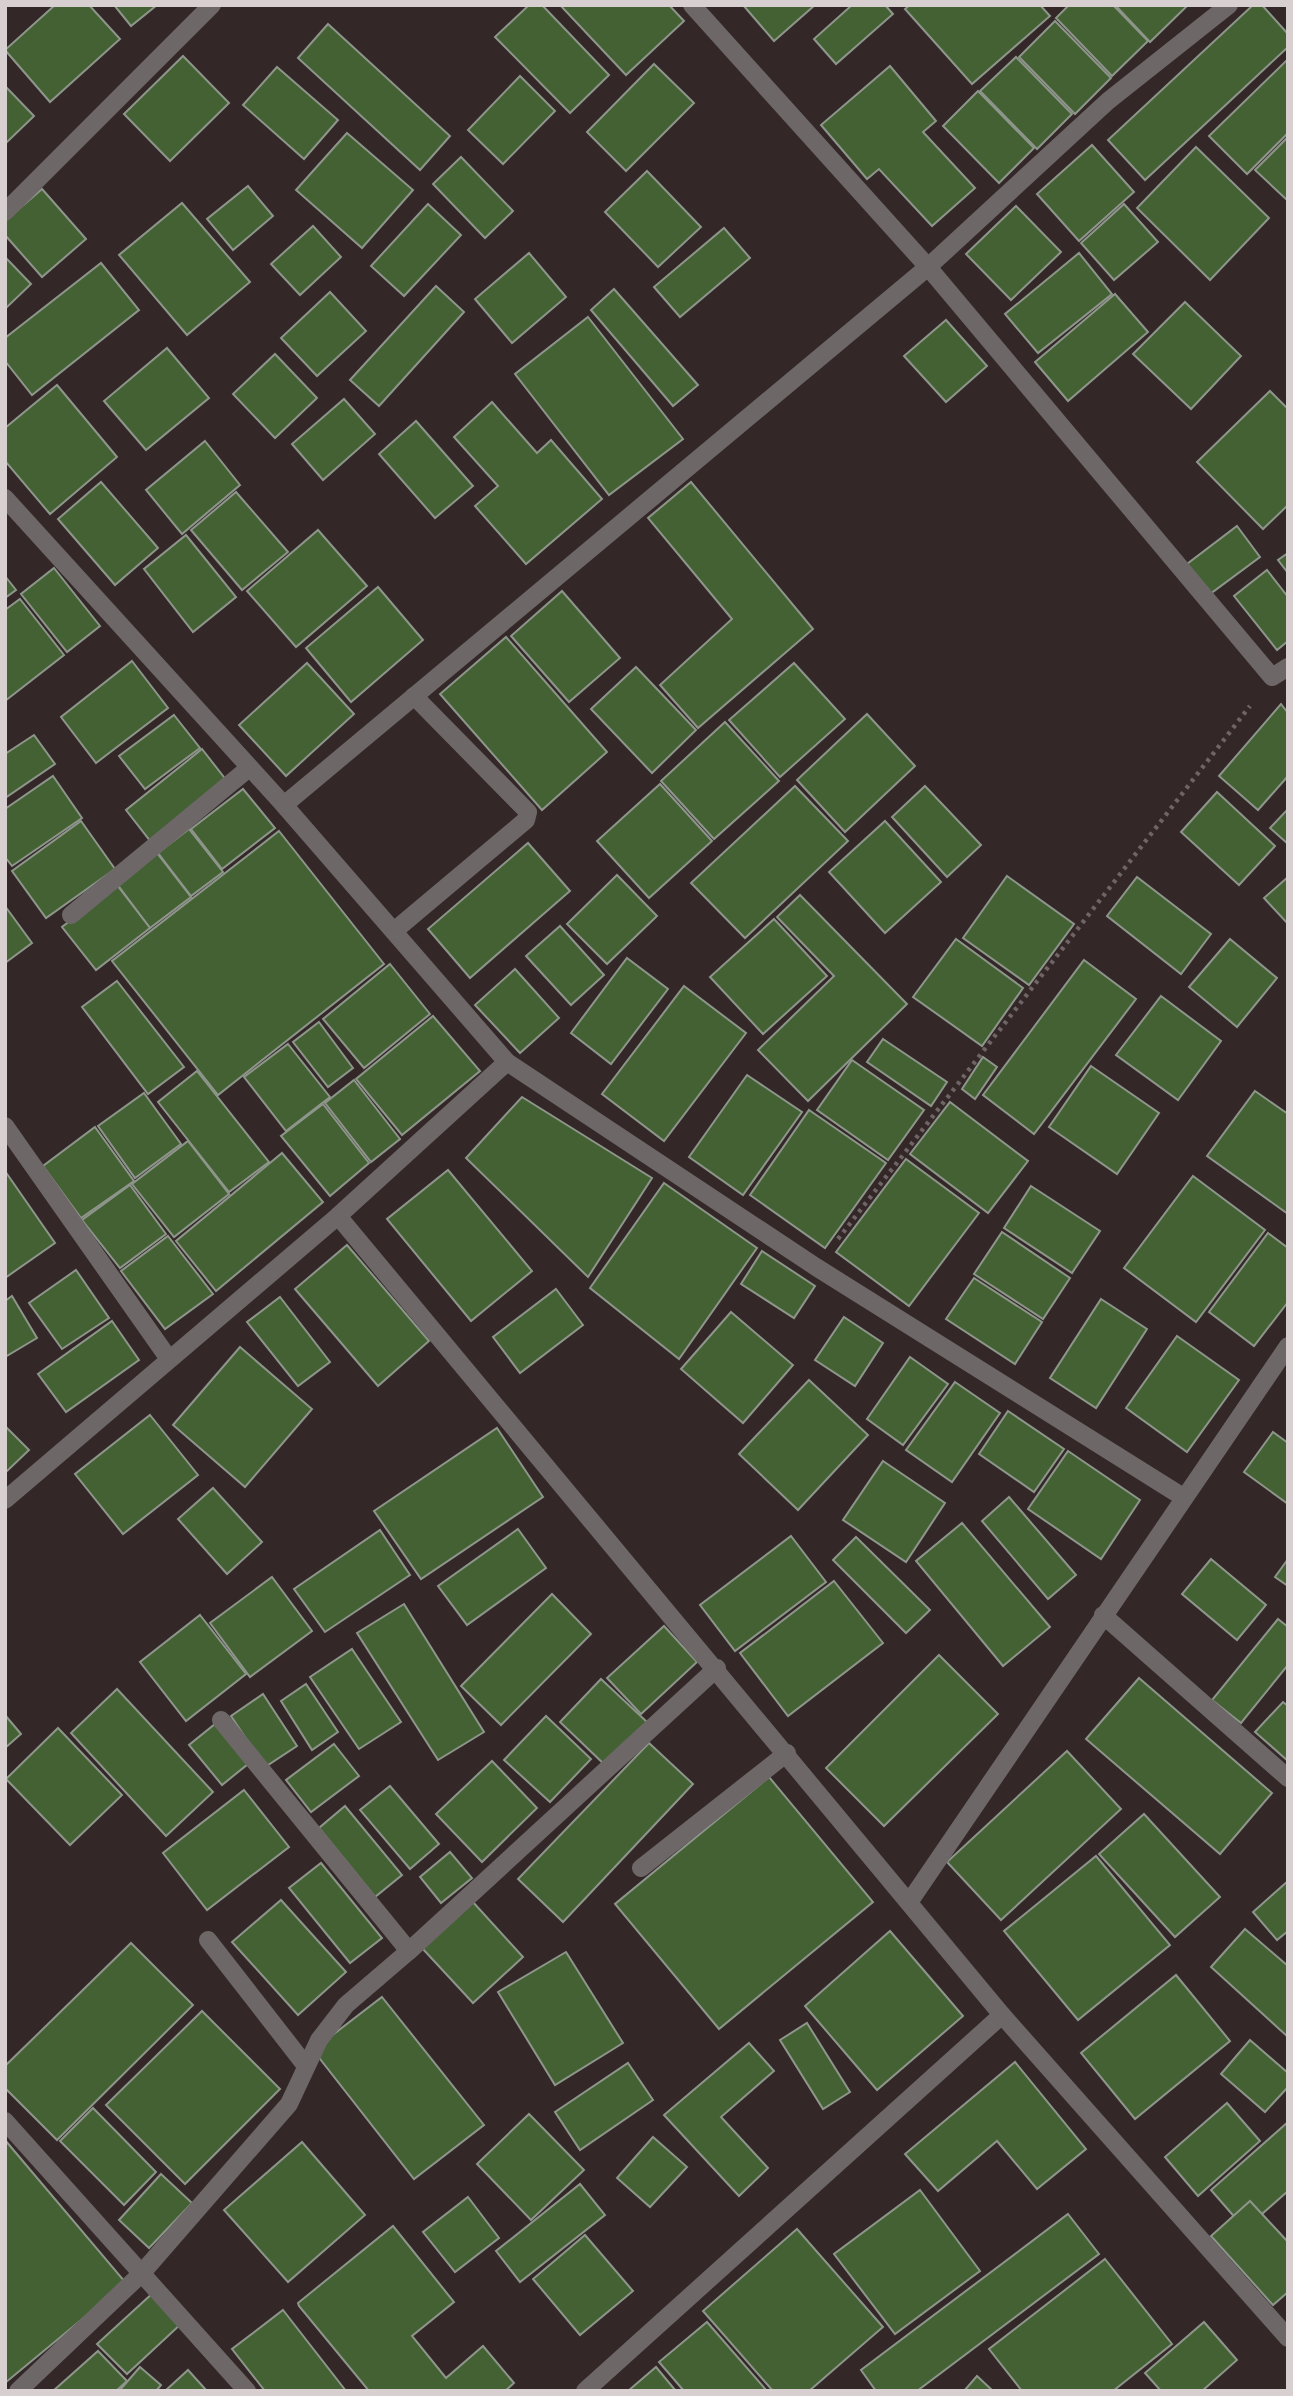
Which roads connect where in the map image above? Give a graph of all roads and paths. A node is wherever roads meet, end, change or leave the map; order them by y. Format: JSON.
{"nodes":[{"id":1,"x":212,"y":5,"type":"edge"},
{"id":2,"x":692,"y":5,"type":"edge"},
{"id":3,"x":1220,"y":8,"type":"edge"},
{"id":4,"x":5,"y":212,"type":"edge"},
{"id":5,"x":929,"y":267,"type":"junction"},
{"id":6,"x":5,"y":498,"type":"edge"},
{"id":7,"x":1288,"y":667,"type":"edge"},
{"id":8,"x":1272,"y":677,"type":"junction"},
{"id":9,"x":414,"y":696,"type":"junction"},
{"id":10,"x":249,"y":768,"type":"junction"},
{"id":11,"x":284,"y":804,"type":"junction"},
{"id":12,"x":71,"y":915,"type":"dead end"},
{"id":13,"x":394,"y":932,"type":"junction"},
{"id":14,"x":507,"y":1062,"type":"junction"},
{"id":15,"x":5,"y":1126,"type":"edge"},
{"id":16,"x":338,"y":1216,"type":"junction"},
{"id":17,"x":816,"y":1267,"type":"junction"},
{"id":18,"x":1288,"y":1346,"type":"edge"},
{"id":19,"x":169,"y":1359,"type":"junction"},
{"id":20,"x":1183,"y":1497,"type":"junction"},
{"id":21,"x":5,"y":1500,"type":"edge"},
{"id":22,"x":1102,"y":1615,"type":"junction"},
{"id":23,"x":716,"y":1668,"type":"junction"},
{"id":24,"x":221,"y":1720,"type":"dead end"},
{"id":25,"x":787,"y":1753,"type":"junction"},
{"id":26,"x":1288,"y":1778,"type":"edge"},
{"id":27,"x":641,"y":1868,"type":"dead end"},
{"id":28,"x":910,"y":1901,"type":"junction"},
{"id":29,"x":208,"y":1940,"type":"dead end"},
{"id":30,"x":409,"y":1951,"type":"junction"},
{"id":31,"x":1002,"y":2015,"type":"junction"},
{"id":32,"x":306,"y":2066,"type":"junction"},
{"id":33,"x":5,"y":2121,"type":"edge"},
{"id":34,"x":141,"y":2274,"type":"junction"},
{"id":35,"x":1288,"y":2338,"type":"edge"},
{"id":36,"x":18,"y":2391,"type":"edge"},
{"id":37,"x":247,"y":2391,"type":"edge"},
{"id":38,"x":585,"y":2391,"type":"edge"}],
"edges":[{"from":1,"to":4,"type":"street"},
{"from":2,"to":5,"type":"street"},
{"from":3,"to":5,"type":"street"},
{"from":5,"to":8,"type":"street"},
{"from":5,"to":9,"type":"street"},
{"from":6,"to":10,"type":"street"},
{"from":7,"to":8,"type":"street"},
{"from":8,"to":17,"type":"path"},
{"from":9,"to":11,"type":"street"},
{"from":9,"to":13,"type":"street"},
{"from":10,"to":11,"type":"street"},
{"from":10,"to":12,"type":"street"},
{"from":11,"to":13,"type":"street"},
{"from":13,"to":14,"type":"street"},
{"from":14,"to":16,"type":"street"},
{"from":14,"to":17,"type":"street"},
{"from":15,"to":19,"type":"street"},
{"from":16,"to":19,"type":"street"},
{"from":16,"to":23,"type":"street"},
{"from":17,"to":20,"type":"street"},
{"from":18,"to":20,"type":"street"},
{"from":19,"to":21,"type":"street"},
{"from":20,"to":22,"type":"street"},
{"from":22,"to":26,"type":"street"},
{"from":22,"to":28,"type":"street"},
{"from":23,"to":25,"type":"street"},
{"from":23,"to":30,"type":"street"},
{"from":24,"to":30,"type":"street"},
{"from":25,"to":27,"type":"street"},
{"from":25,"to":28,"type":"street"},
{"from":28,"to":31,"type":"street"},
{"from":29,"to":32,"type":"street"},
{"from":30,"to":32,"type":"street"},
{"from":31,"to":35,"type":"street"},
{"from":31,"to":38,"type":"street"},
{"from":32,"to":34,"type":"street"},
{"from":33,"to":34,"type":"street"},
{"from":34,"to":36,"type":"street"},
{"from":34,"to":37,"type":"street"}]}
